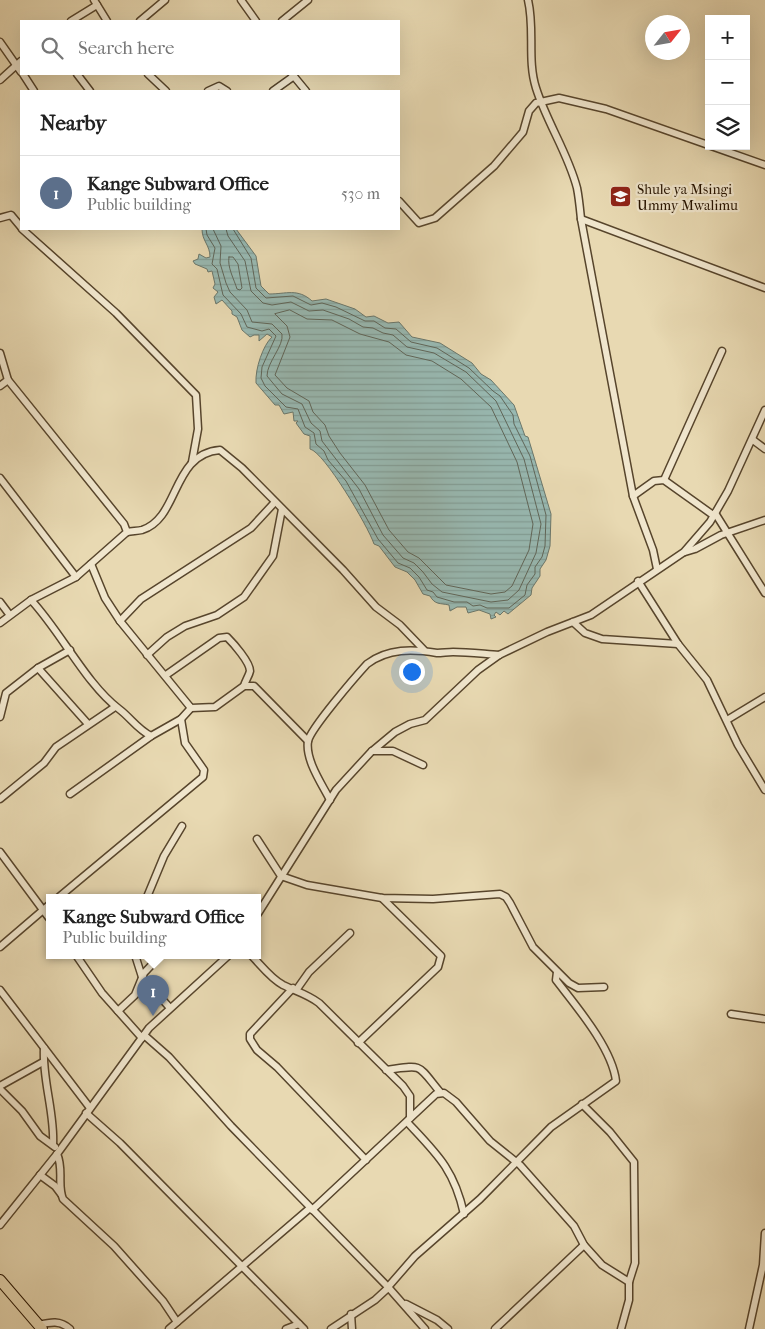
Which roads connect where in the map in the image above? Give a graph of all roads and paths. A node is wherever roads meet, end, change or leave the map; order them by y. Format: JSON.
{"nodes":[{"id":1,"x":165,"y":0,"type":"edge"},
{"id":2,"x":241,"y":0,"type":"edge"},
{"id":3,"x":308,"y":0,"type":"edge"},
{"id":4,"x":528,"y":0,"type":"edge"},
{"id":5,"x":96,"y":2,"type":"edge"},
{"id":6,"x":72,"y":20,"type":"edge"},
{"id":7,"x":106,"y":20,"type":"edge"},
{"id":8,"x":141,"y":20,"type":"edge"},
{"id":9,"x":255,"y":20,"type":"edge"},
{"id":10,"x":283,"y":20,"type":"edge"},
{"id":11,"x":0,"y":42,"type":"edge"},
{"id":12,"x":19,"y":63,"type":"edge"},
{"id":13,"x":23,"y":75,"type":"edge"},
{"id":14,"x":78,"y":75,"type":"edge"},
{"id":15,"x":149,"y":75,"type":"edge"},
{"id":16,"x":293,"y":75,"type":"edge"},
{"id":17,"x":0,"y":80,"type":"edge"},
{"id":18,"x":33,"y":90,"type":"edge"},
{"id":19,"x":89,"y":90,"type":"edge"},
{"id":20,"x":165,"y":90,"type":"edge"},
{"id":21,"x":210,"y":90,"type":"edge"},
{"id":22,"x":225,"y":90,"type":"edge"},
{"id":23,"x":274,"y":90,"type":"edge"},
{"id":24,"x":305,"y":90,"type":"edge"},
{"id":25,"x":542,"y":101,"type":"junction"},
{"id":26,"x":765,"y":165,"type":"edge"},
{"id":27,"x":400,"y":202,"type":"edge"},
{"id":28,"x":0,"y":218,"type":"edge"},
{"id":29,"x":580,"y":219,"type":"junction"},
{"id":30,"x":20,"y":226,"type":"edge"},
{"id":31,"x":24,"y":230,"type":"edge"},
{"id":32,"x":765,"y":288,"type":"edge"},
{"id":33,"x":722,"y":351,"type":"dead end"},
{"id":34,"x":0,"y":353,"type":"edge"},
{"id":35,"x":8,"y":380,"type":"junction"},
{"id":36,"x":0,"y":386,"type":"edge"},
{"id":37,"x":765,"y":410,"type":"edge"},
{"id":38,"x":753,"y":440,"type":"junction"},
{"id":39,"x":765,"y":449,"type":"edge"},
{"id":40,"x":192,"y":462,"type":"junction"},
{"id":41,"x":0,"y":478,"type":"edge"},
{"id":42,"x":664,"y":480,"type":"junction"},
{"id":43,"x":633,"y":496,"type":"junction"},
{"id":44,"x":275,"y":502,"type":"junction"},
{"id":45,"x":282,"y":509,"type":"junction"},
{"id":46,"x":715,"y":514,"type":"junction"},
{"id":47,"x":765,"y":520,"type":"edge"},
{"id":48,"x":127,"y":532,"type":"junction"},
{"id":49,"x":728,"y":532,"type":"junction"},
{"id":50,"x":684,"y":552,"type":"junction"},
{"id":51,"x":91,"y":564,"type":"junction"},
{"id":52,"x":657,"y":569,"type":"junction"},
{"id":53,"x":76,"y":577,"type":"junction"},
{"id":54,"x":638,"y":581,"type":"junction"},
{"id":55,"x":765,"y":593,"type":"edge"},
{"id":56,"x":31,"y":600,"type":"junction"},
{"id":57,"x":0,"y":602,"type":"edge"},
{"id":58,"x":10,"y":614,"type":"junction"},
{"id":59,"x":120,"y":621,"type":"junction"},
{"id":60,"x":573,"y":622,"type":"junction"},
{"id":61,"x":0,"y":623,"type":"edge"},
{"id":62,"x":678,"y":644,"type":"junction"},
{"id":63,"x":70,"y":650,"type":"junction"},
{"id":64,"x":424,"y":650,"type":"junction"},
{"id":65,"x":499,"y":655,"type":"junction"},
{"id":66,"x":147,"y":656,"type":"junction"},
{"id":67,"x":38,"y":668,"type":"junction"},
{"id":68,"x":166,"y":675,"type":"junction"},
{"id":69,"x":244,"y":686,"type":"junction"},
{"id":70,"x":765,"y":697,"type":"edge"},
{"id":71,"x":115,"y":707,"type":"junction"},
{"id":72,"x":191,"y":708,"type":"junction"},
{"id":73,"x":0,"y":717,"type":"edge"},
{"id":74,"x":181,"y":719,"type":"junction"},
{"id":75,"x":726,"y":720,"type":"junction"},
{"id":76,"x":88,"y":724,"type":"junction"},
{"id":77,"x":151,"y":736,"type":"junction"},
{"id":78,"x":308,"y":741,"type":"junction"},
{"id":79,"x":370,"y":752,"type":"junction"},
{"id":80,"x":423,"y":765,"type":"dead end"},
{"id":81,"x":765,"y":790,"type":"edge"},
{"id":82,"x":70,"y":794,"type":"dead end"},
{"id":83,"x":0,"y":799,"type":"edge"},
{"id":84,"x":330,"y":800,"type":"junction"},
{"id":85,"x":182,"y":826,"type":"dead end"},
{"id":86,"x":257,"y":838,"type":"dead end"},
{"id":87,"x":0,"y":852,"type":"edge"},
{"id":88,"x":281,"y":876,"type":"junction"},
{"id":89,"x":63,"y":894,"type":"edge"},
{"id":90,"x":148,"y":894,"type":"edge"},
{"id":91,"x":382,"y":898,"type":"junction"},
{"id":92,"x":46,"y":908,"type":"edge"},
{"id":93,"x":261,"y":908,"type":"edge"},
{"id":94,"x":350,"y":933,"type":"dead end"},
{"id":95,"x":0,"y":947,"type":"edge"},
{"id":96,"x":79,"y":959,"type":"edge"},
{"id":97,"x":136,"y":959,"type":"edge"},
{"id":98,"x":158,"y":959,"type":"edge"},
{"id":99,"x":225,"y":959,"type":"edge"},
{"id":100,"x":255,"y":959,"type":"edge"},
{"id":101,"x":557,"y":972,"type":"junction"},
{"id":102,"x":142,"y":977,"type":"junction"},
{"id":103,"x":604,"y":987,"type":"dead end"},
{"id":104,"x":295,"y":989,"type":"junction"},
{"id":105,"x":0,"y":990,"type":"edge"},
{"id":106,"x":170,"y":1008,"type":"junction"},
{"id":107,"x":118,"y":1011,"type":"junction"},
{"id":108,"x":731,"y":1014,"type":"dead end"},
{"id":109,"x":765,"y":1019,"type":"edge"},
{"id":110,"x":143,"y":1036,"type":"junction"},
{"id":111,"x":358,"y":1043,"type":"junction"},
{"id":112,"x":44,"y":1048,"type":"junction"},
{"id":113,"x":43,"y":1062,"type":"junction"},
{"id":114,"x":386,"y":1070,"type":"junction"},
{"id":115,"x":0,"y":1088,"type":"edge"},
{"id":116,"x":440,"y":1092,"type":"junction"},
{"id":117,"x":582,"y":1104,"type":"junction"},
{"id":118,"x":88,"y":1111,"type":"junction"},
{"id":119,"x":408,"y":1120,"type":"junction"},
{"id":120,"x":53,"y":1145,"type":"junction"},
{"id":121,"x":58,"y":1153,"type":"junction"},
{"id":122,"x":366,"y":1160,"type":"junction"},
{"id":123,"x":516,"y":1161,"type":"junction"},
{"id":124,"x":40,"y":1175,"type":"junction"},
{"id":125,"x":61,"y":1195,"type":"junction"},
{"id":126,"x":311,"y":1209,"type":"junction"},
{"id":127,"x":464,"y":1214,"type":"junction"},
{"id":128,"x":0,"y":1225,"type":"edge"},
{"id":129,"x":765,"y":1233,"type":"edge"},
{"id":130,"x":584,"y":1245,"type":"junction"},
{"id":131,"x":241,"y":1267,"type":"junction"},
{"id":132,"x":0,"y":1280,"type":"edge"},
{"id":133,"x":629,"y":1282,"type":"junction"},
{"id":134,"x":388,"y":1288,"type":"junction"},
{"id":135,"x":402,"y":1302,"type":"junction"},
{"id":136,"x":351,"y":1314,"type":"junction"},
{"id":137,"x":177,"y":1322,"type":"junction"},
{"id":138,"x":299,"y":1324,"type":"junction"},
{"id":139,"x":40,"y":1327,"type":"edge"},
{"id":140,"x":171,"y":1328,"type":"edge"},
{"id":141,"x":425,"y":1328,"type":"edge"},
{"id":142,"x":70,"y":1329,"type":"edge"},
{"id":143,"x":286,"y":1329,"type":"edge"},
{"id":144,"x":304,"y":1329,"type":"edge"},
{"id":145,"x":331,"y":1329,"type":"edge"},
{"id":146,"x":352,"y":1329,"type":"edge"},
{"id":147,"x":448,"y":1329,"type":"edge"},
{"id":148,"x":495,"y":1329,"type":"edge"},
{"id":149,"x":621,"y":1329,"type":"edge"},
{"id":150,"x":749,"y":1329,"type":"edge"}],
"edges":[{"from":1,"to":8,"type":"street"},
{"from":2,"to":9,"type":"street"},
{"from":3,"to":10,"type":"street"},
{"from":4,"to":25,"type":"street"},
{"from":5,"to":6,"type":"street"},
{"from":5,"to":7,"type":"street"},
{"from":11,"to":12,"type":"street"},
{"from":12,"to":17,"type":"street"},
{"from":13,"to":18,"type":"street"},
{"from":14,"to":19,"type":"street"},
{"from":15,"to":20,"type":"street"},
{"from":16,"to":23,"type":"street"},
{"from":16,"to":24,"type":"street"},
{"from":21,"to":22,"type":"street"},
{"from":25,"to":26,"type":"street"},
{"from":25,"to":27,"type":"street"},
{"from":25,"to":29,"type":"street"},
{"from":28,"to":30,"type":"street"},
{"from":29,"to":32,"type":"street"},
{"from":29,"to":43,"type":"street"},
{"from":31,"to":40,"type":"street"},
{"from":33,"to":42,"type":"street"},
{"from":34,"to":35,"type":"street"},
{"from":35,"to":36,"type":"street"},
{"from":35,"to":48,"type":"street"},
{"from":37,"to":38,"type":"street"},
{"from":38,"to":39,"type":"street"},
{"from":38,"to":46,"type":"street"},
{"from":40,"to":44,"type":"street"},
{"from":40,"to":48,"type":"street"},
{"from":41,"to":53,"type":"street"},
{"from":42,"to":43,"type":"street"},
{"from":42,"to":46,"type":"street"},
{"from":43,"to":52,"type":"street"},
{"from":44,"to":45,"type":"street"},
{"from":44,"to":59,"type":"street"},
{"from":45,"to":64,"type":"street"},
{"from":45,"to":66,"type":"street"},
{"from":46,"to":49,"type":"street"},
{"from":46,"to":50,"type":"street"},
{"from":47,"to":49,"type":"street"},
{"from":48,"to":51,"type":"street"},
{"from":49,"to":50,"type":"street"},
{"from":49,"to":55,"type":"street"},
{"from":50,"to":52,"type":"street"},
{"from":51,"to":53,"type":"street"},
{"from":51,"to":59,"type":"street"},
{"from":52,"to":54,"type":"street"},
{"from":53,"to":56,"type":"street"},
{"from":54,"to":60,"type":"street"},
{"from":54,"to":62,"type":"street"},
{"from":56,"to":58,"type":"street"},
{"from":56,"to":63,"type":"street"},
{"from":57,"to":58,"type":"street"},
{"from":58,"to":61,"type":"street"},
{"from":59,"to":66,"type":"street"},
{"from":60,"to":62,"type":"street"},
{"from":60,"to":65,"type":"street"},
{"from":62,"to":75,"type":"street"},
{"from":63,"to":67,"type":"street"},
{"from":63,"to":71,"type":"street"},
{"from":64,"to":65,"type":"street"},
{"from":64,"to":78,"type":"street"},
{"from":65,"to":79,"type":"street"},
{"from":66,"to":68,"type":"street"},
{"from":67,"to":73,"type":"street"},
{"from":67,"to":76,"type":"street"},
{"from":68,"to":69,"type":"street"},
{"from":68,"to":72,"type":"street"},
{"from":69,"to":72,"type":"street"},
{"from":69,"to":78,"type":"street"},
{"from":70,"to":75,"type":"street"},
{"from":71,"to":76,"type":"street"},
{"from":71,"to":77,"type":"street"},
{"from":72,"to":74,"type":"street"},
{"from":74,"to":77,"type":"street"},
{"from":74,"to":89,"type":"street"},
{"from":75,"to":81,"type":"street"},
{"from":76,"to":83,"type":"street"},
{"from":77,"to":82,"type":"street"},
{"from":78,"to":84,"type":"street"},
{"from":79,"to":80,"type":"street"},
{"from":79,"to":84,"type":"street"},
{"from":84,"to":88,"type":"street"},
{"from":85,"to":90,"type":"street"},
{"from":86,"to":88,"type":"street"},
{"from":87,"to":92,"type":"street"},
{"from":88,"to":91,"type":"street"},
{"from":88,"to":93,"type":"street"},
{"from":91,"to":101,"type":"street"},
{"from":91,"to":111,"type":"street"},
{"from":92,"to":95,"type":"street"},
{"from":94,"to":104,"type":"street"},
{"from":96,"to":107,"type":"street"},
{"from":97,"to":102,"type":"street"},
{"from":98,"to":102,"type":"street"},
{"from":99,"to":106,"type":"street"},
{"from":100,"to":104,"type":"street"},
{"from":101,"to":103,"type":"street"},
{"from":101,"to":117,"type":"street"},
{"from":102,"to":106,"type":"street"},
{"from":102,"to":107,"type":"street"},
{"from":104,"to":111,"type":"street"},
{"from":104,"to":122,"type":"street"},
{"from":105,"to":112,"type":"street"},
{"from":106,"to":110,"type":"street"},
{"from":107,"to":110,"type":"street"},
{"from":108,"to":109,"type":"street"},
{"from":110,"to":118,"type":"street"},
{"from":110,"to":126,"type":"street"},
{"from":111,"to":114,"type":"street"},
{"from":112,"to":113,"type":"street"},
{"from":112,"to":118,"type":"street"},
{"from":113,"to":115,"type":"street"},
{"from":113,"to":120,"type":"street"},
{"from":114,"to":116,"type":"street"},
{"from":114,"to":119,"type":"street"},
{"from":115,"to":120,"type":"street"},
{"from":116,"to":119,"type":"street"},
{"from":116,"to":123,"type":"street"},
{"from":117,"to":123,"type":"street"},
{"from":117,"to":133,"type":"street"},
{"from":118,"to":121,"type":"street"},
{"from":118,"to":131,"type":"street"},
{"from":119,"to":122,"type":"street"},
{"from":119,"to":127,"type":"street"},
{"from":120,"to":121,"type":"street"},
{"from":121,"to":124,"type":"street"},
{"from":121,"to":125,"type":"street"},
{"from":122,"to":126,"type":"street"},
{"from":123,"to":127,"type":"street"},
{"from":123,"to":130,"type":"street"},
{"from":124,"to":125,"type":"street"},
{"from":124,"to":128,"type":"street"},
{"from":125,"to":137,"type":"street"},
{"from":126,"to":131,"type":"street"},
{"from":126,"to":134,"type":"street"},
{"from":127,"to":134,"type":"street"},
{"from":129,"to":150,"type":"street"},
{"from":130,"to":133,"type":"street"},
{"from":130,"to":148,"type":"street"},
{"from":131,"to":137,"type":"street"},
{"from":131,"to":138,"type":"street"},
{"from":132,"to":139,"type":"highway"},
{"from":133,"to":149,"type":"street"},
{"from":134,"to":135,"type":"street"},
{"from":134,"to":136,"type":"street"},
{"from":135,"to":141,"type":"street"},
{"from":135,"to":147,"type":"street"},
{"from":136,"to":145,"type":"street"},
{"from":136,"to":146,"type":"street"},
{"from":137,"to":140,"type":"street"},
{"from":138,"to":143,"type":"street"},
{"from":138,"to":144,"type":"street"},
{"from":139,"to":142,"type":"street"}]}
